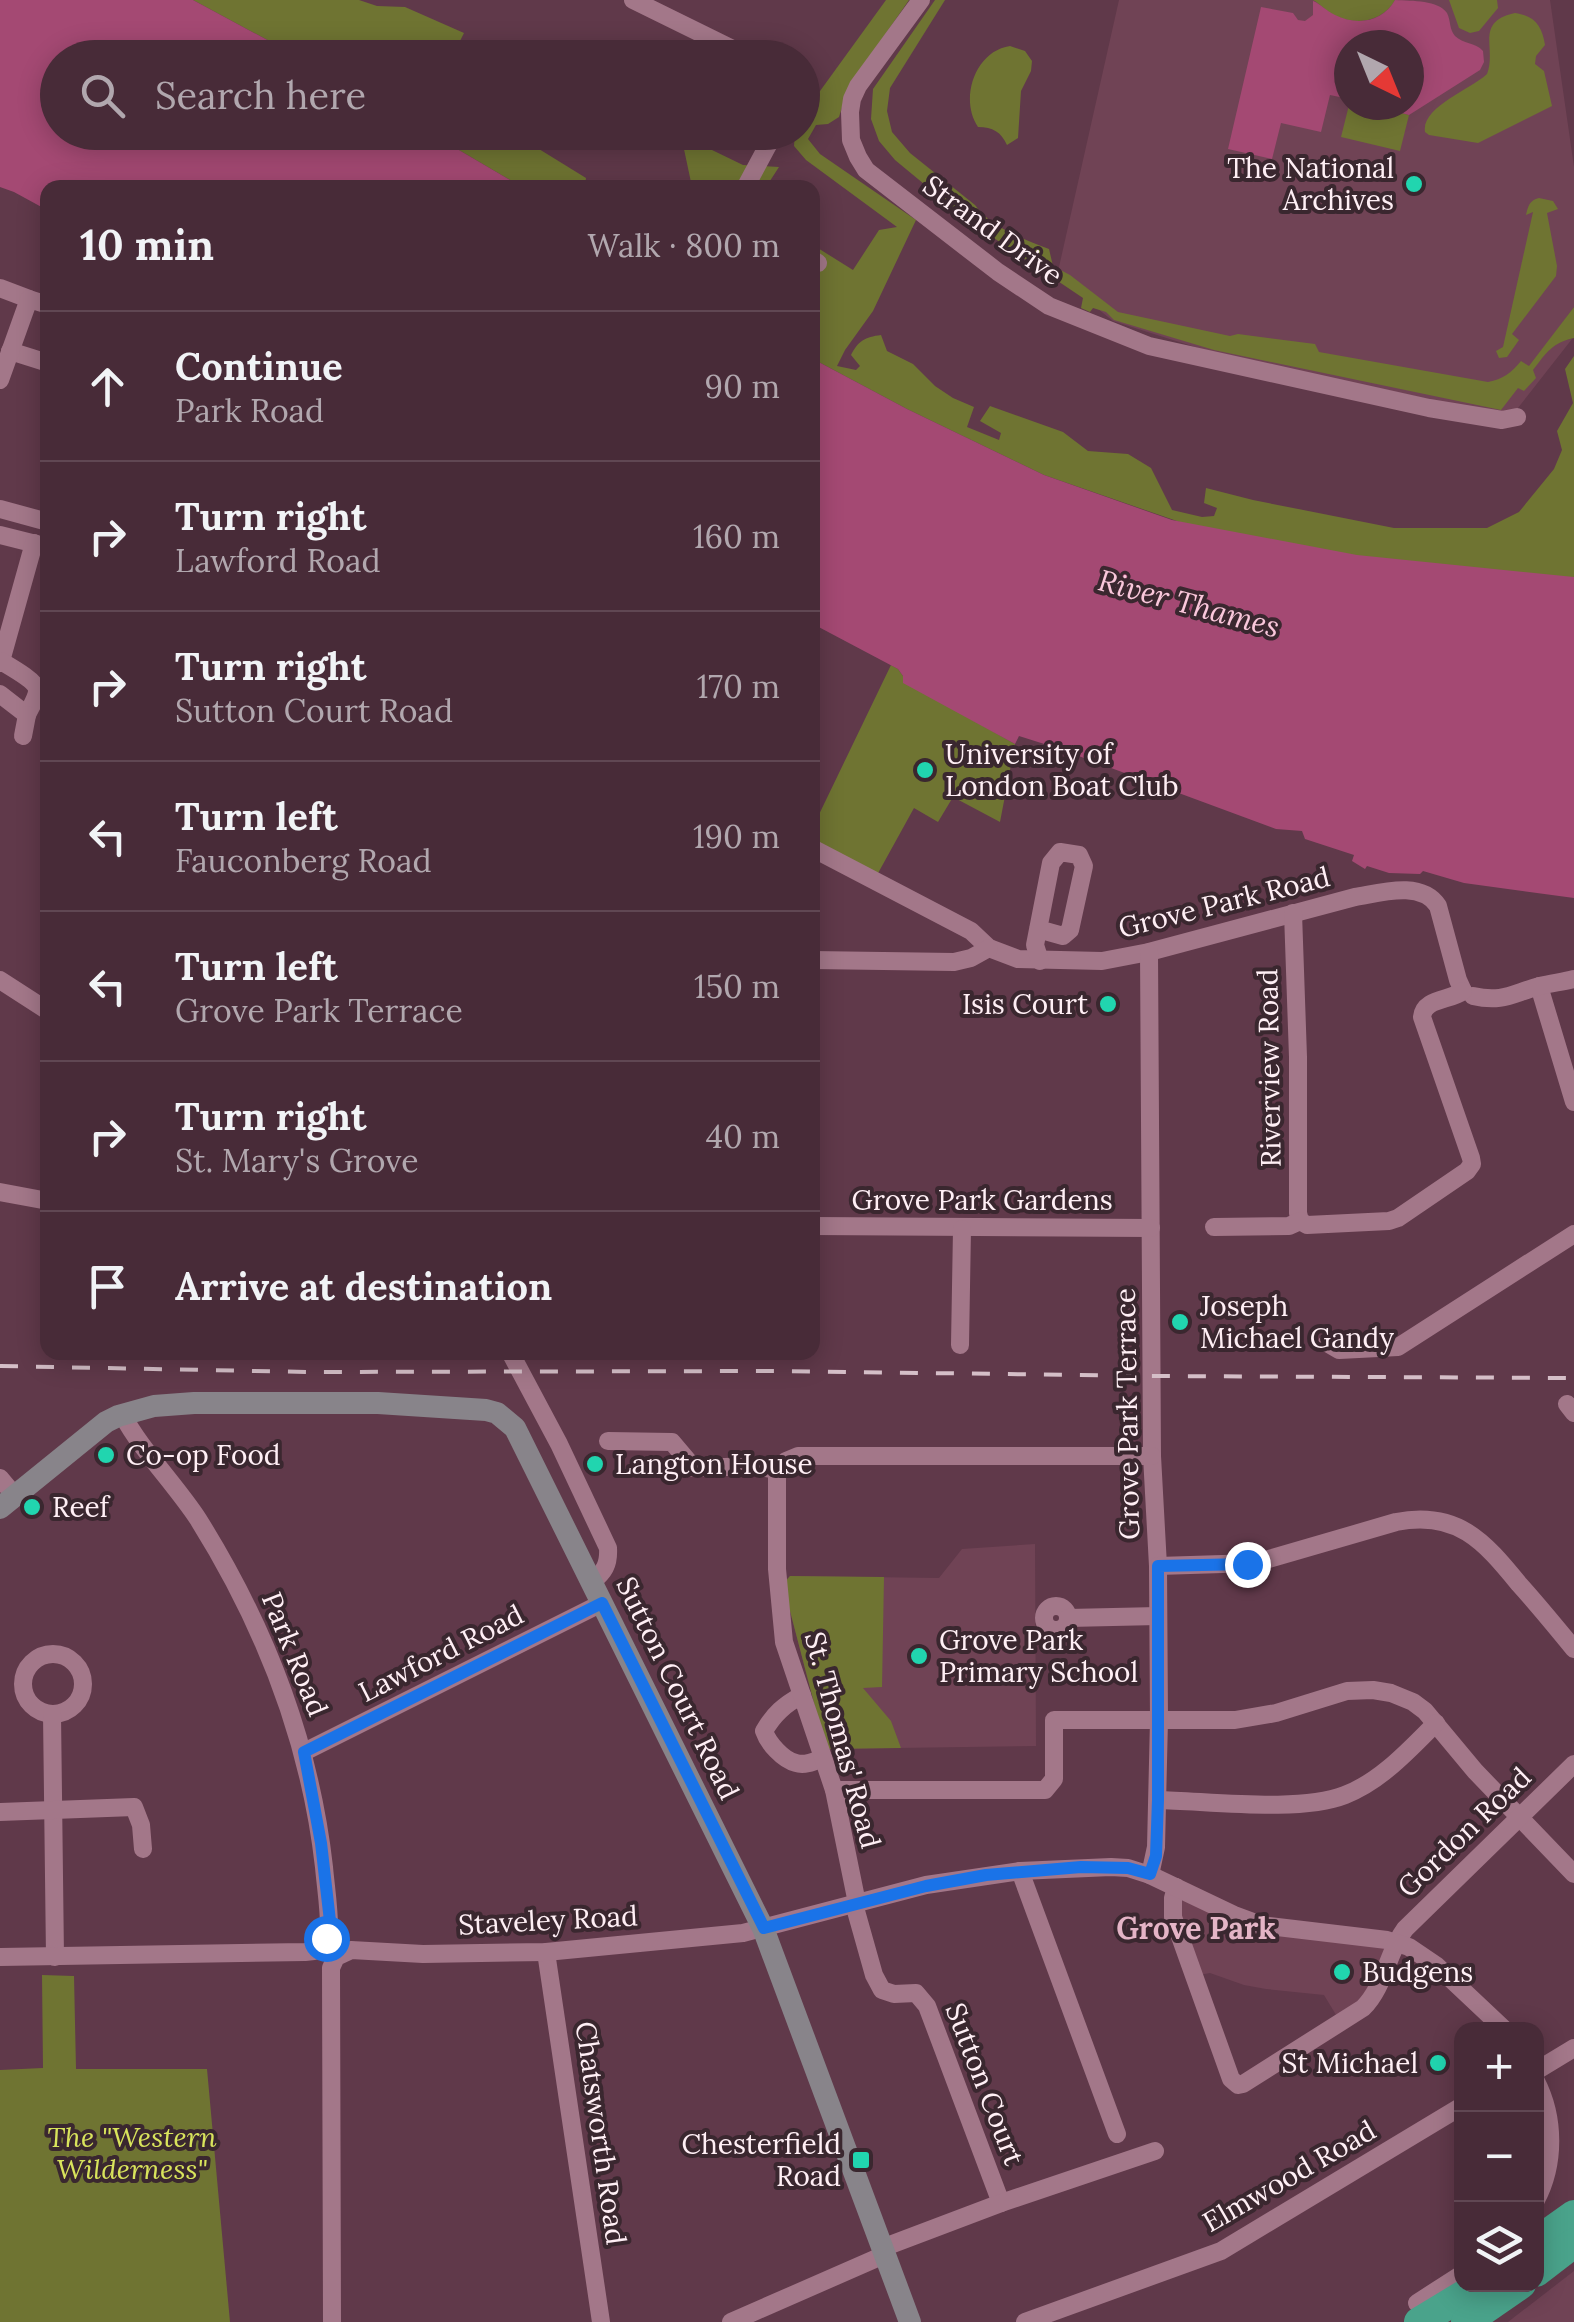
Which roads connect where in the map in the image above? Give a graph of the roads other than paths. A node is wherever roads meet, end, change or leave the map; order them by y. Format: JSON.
{"nodes":[{"id":1,"x":633,"y":0,"type":"edge"},
{"id":2,"x":921,"y":0,"type":"edge"},
{"id":3,"x":714,"y":40,"type":"edge"},
{"id":4,"x":765,"y":150,"type":"edge"},
{"id":5,"x":749,"y":180,"type":"edge"},
{"id":6,"x":0,"y":288,"type":"edge"},
{"id":7,"x":38,"y":302,"type":"edge"},
{"id":8,"x":10,"y":352,"type":"junction"},
{"id":9,"x":40,"y":361,"type":"edge"},
{"id":10,"x":0,"y":380,"type":"edge"},
{"id":11,"x":1517,"y":417,"type":"dead end"},
{"id":12,"x":0,"y":509,"type":"edge"},
{"id":13,"x":40,"y":520,"type":"edge"},
{"id":14,"x":0,"y":535,"type":"edge"},
{"id":15,"x":40,"y":545,"type":"edge"},
{"id":16,"x":40,"y":548,"type":"edge"},
{"id":17,"x":0,"y":662,"type":"edge"},
{"id":18,"x":0,"y":694,"type":"edge"},
{"id":19,"x":27,"y":715,"type":"junction"},
{"id":20,"x":23,"y":736,"type":"dead end"},
{"id":21,"x":820,"y":852,"type":"edge"},
{"id":22,"x":1293,"y":913,"type":"junction"},
{"id":23,"x":1038,"y":930,"type":"dead end"},
{"id":24,"x":989,"y":948,"type":"junction"},
{"id":25,"x":1149,"y":952,"type":"junction"},
{"id":26,"x":820,"y":960,"type":"edge"},
{"id":27,"x":1040,"y":961,"type":"junction"},
{"id":28,"x":0,"y":980,"type":"edge"},
{"id":29,"x":1574,"y":980,"type":"edge"},
{"id":30,"x":1538,"y":986,"type":"junction"},
{"id":31,"x":1468,"y":994,"type":"junction"},
{"id":32,"x":40,"y":1007,"type":"edge"},
{"id":33,"x":1574,"y":1102,"type":"edge"},
{"id":34,"x":0,"y":1192,"type":"edge"},
{"id":35,"x":40,"y":1200,"type":"edge"},
{"id":36,"x":1300,"y":1221,"type":"junction"},
{"id":37,"x":820,"y":1226,"type":"edge"},
{"id":38,"x":1214,"y":1227,"type":"dead end"},
{"id":39,"x":1151,"y":1228,"type":"junction"},
{"id":40,"x":962,"y":1229,"type":"junction"},
{"id":41,"x":1574,"y":1234,"type":"edge"},
{"id":42,"x":1327,"y":1343,"type":"dead end"},
{"id":43,"x":960,"y":1345,"type":"dead end"},
{"id":44,"x":514,"y":1360,"type":"edge"},
{"id":45,"x":122,"y":1414,"type":"junction"},
{"id":46,"x":608,"y":1441,"type":"dead end"},
{"id":47,"x":1152,"y":1456,"type":"junction"},
{"id":48,"x":777,"y":1470,"type":"junction"},
{"id":49,"x":5,"y":1494,"type":"edge"},
{"id":50,"x":1158,"y":1566,"type":"junction"},
{"id":51,"x":597,"y":1592,"type":"junction"},
{"id":52,"x":1158,"y":1616,"type":"junction"},
{"id":53,"x":1068,"y":1618,"type":"dead end"},
{"id":54,"x":1574,"y":1649,"type":"edge"},
{"id":55,"x":802,"y":1695,"type":"junction"},
{"id":56,"x":52,"y":1714,"type":"dead end"},
{"id":57,"x":1158,"y":1720,"type":"junction"},
{"id":58,"x":1436,"y":1723,"type":"junction"},
{"id":59,"x":304,"y":1752,"type":"junction"},
{"id":60,"x":823,"y":1758,"type":"junction"},
{"id":61,"x":1574,"y":1764,"type":"edge"},
{"id":62,"x":834,"y":1790,"type":"junction"},
{"id":63,"x":1158,"y":1800,"type":"junction"},
{"id":64,"x":54,"y":1810,"type":"junction"},
{"id":65,"x":0,"y":1812,"type":"edge"},
{"id":66,"x":1518,"y":1817,"type":"junction"},
{"id":67,"x":144,"y":1850,"type":"dead end"},
{"id":68,"x":1020,"y":1871,"type":"junction"},
{"id":69,"x":1150,"y":1874,"type":"junction"},
{"id":70,"x":1574,"y":1874,"type":"edge"},
{"id":71,"x":1176,"y":1887,"type":"junction"},
{"id":72,"x":856,"y":1904,"type":"junction"},
{"id":73,"x":764,"y":1928,"type":"junction"},
{"id":74,"x":1396,"y":1942,"type":"junction"},
{"id":75,"x":329,"y":1951,"type":"junction"},
{"id":76,"x":546,"y":1952,"type":"junction"},
{"id":77,"x":56,"y":1956,"type":"junction"},
{"id":78,"x":0,"y":1957,"type":"edge"},
{"id":79,"x":1496,"y":2022,"type":"edge"},
{"id":80,"x":1574,"y":2048,"type":"edge"},
{"id":81,"x":1544,"y":2066,"type":"edge"},
{"id":82,"x":1544,"y":2098,"type":"edge"},
{"id":83,"x":1454,"y":2111,"type":"edge"},
{"id":84,"x":1117,"y":2134,"type":"dead end"},
{"id":85,"x":1155,"y":2151,"type":"dead end"},
{"id":86,"x":1544,"y":2182,"type":"edge"},
{"id":87,"x":1001,"y":2203,"type":"junction"},
{"id":88,"x":1574,"y":2214,"type":"edge"},
{"id":89,"x":1544,"y":2236,"type":"edge"},
{"id":90,"x":1574,"y":2243,"type":"edge"},
{"id":91,"x":883,"y":2252,"type":"junction"},
{"id":92,"x":1544,"y":2266,"type":"edge"},
{"id":93,"x":1454,"y":2281,"type":"edge"},
{"id":94,"x":1464,"y":2292,"type":"edge"},
{"id":95,"x":1509,"y":2292,"type":"edge"},
{"id":96,"x":1418,"y":2312,"type":"edge"},
{"id":97,"x":332,"y":2322,"type":"edge"},
{"id":98,"x":602,"y":2322,"type":"edge"},
{"id":99,"x":731,"y":2322,"type":"edge"},
{"id":100,"x":910,"y":2322,"type":"edge"},
{"id":101,"x":1025,"y":2322,"type":"edge"},
{"id":102,"x":1466,"y":2322,"type":"edge"}],
"edges":[{"from":1,"to":3,"type":"street"},
{"from":2,"to":11,"type":"street","name":"Strand Drive"},
{"from":4,"to":5,"type":"street"},
{"from":6,"to":7,"type":"street"},
{"from":7,"to":8,"type":"street"},
{"from":8,"to":9,"type":"street"},
{"from":8,"to":10,"type":"street"},
{"from":12,"to":13,"type":"street"},
{"from":14,"to":15,"type":"street"},
{"from":16,"to":17,"type":"street"},
{"from":17,"to":19,"type":"street"},
{"from":18,"to":19,"type":"street"},
{"from":19,"to":20,"type":"street"},
{"from":21,"to":24,"type":"street"},
{"from":22,"to":25,"type":"street","name":"Grove Park Road"},
{"from":22,"to":31,"type":"street","name":"Grove Park Road"},
{"from":22,"to":36,"type":"street","name":"Riverview Road"},
{"from":23,"to":27,"type":"street"},
{"from":24,"to":26,"type":"street"},
{"from":24,"to":27,"type":"street","name":"Grove Park Road"},
{"from":25,"to":27,"type":"street","name":"Grove Park Road"},
{"from":25,"to":39,"type":"street","name":"Grove Park Terrace"},
{"from":28,"to":32,"type":"street"},
{"from":29,"to":30,"type":"street"},
{"from":30,"to":31,"type":"street"},
{"from":30,"to":33,"type":"street"},
{"from":31,"to":36,"type":"street"},
{"from":34,"to":35,"type":"street"},
{"from":36,"to":38,"type":"street"},
{"from":37,"to":40,"type":"street","name":"Grove Park Gardens"},
{"from":39,"to":40,"type":"street","name":"Grove Park Gardens"},
{"from":39,"to":47,"type":"street","name":"Grove Park Terrace"},
{"from":40,"to":43,"type":"street"},
{"from":41,"to":42,"type":"street"},
{"from":44,"to":51,"type":"street"},
{"from":45,"to":49,"type":"street","name":"Sutton Court Road"},
{"from":45,"to":51,"type":"street","name":"Sutton Court Road"},
{"from":45,"to":59,"type":"street","name":"Park Road"},
{"from":46,"to":48,"type":"street"},
{"from":47,"to":48,"type":"street"},
{"from":47,"to":50,"type":"street","name":"Grove Park Terrace"},
{"from":48,"to":55,"type":"street","name":"St. Thomas' Road"},
{"from":50,"to":52,"type":"street","name":"Grove Park Terrace"},
{"from":50,"to":54,"type":"street"},
{"from":51,"to":59,"type":"street","name":"Lawford Road"},
{"from":51,"to":73,"type":"street","name":"Sutton Court Road"},
{"from":52,"to":53,"type":"street"},
{"from":52,"to":57,"type":"street","name":"Grove Park Terrace"},
{"from":55,"to":60,"type":"street","name":"St. Thomas' Road"},
{"from":55,"to":60,"type":"street"},
{"from":56,"to":64,"type":"street"},
{"from":57,"to":58,"type":"street"},
{"from":57,"to":62,"type":"street"},
{"from":57,"to":63,"type":"street","name":"Grove Park Terrace"},
{"from":58,"to":63,"type":"street"},
{"from":58,"to":66,"type":"street"},
{"from":59,"to":75,"type":"street","name":"Park Road"},
{"from":60,"to":62,"type":"street","name":"St. Thomas' Road"},
{"from":61,"to":66,"type":"street","name":"Gordon Road"},
{"from":62,"to":72,"type":"street","name":"St. Thomas' Road"},
{"from":63,"to":69,"type":"street","name":"Grove Park Terrace"},
{"from":64,"to":65,"type":"street"},
{"from":64,"to":67,"type":"street"},
{"from":64,"to":77,"type":"street"},
{"from":66,"to":70,"type":"street"},
{"from":66,"to":74,"type":"street","name":"Gordon Road"},
{"from":68,"to":69,"type":"street","name":"Staveley Road"},
{"from":68,"to":72,"type":"street","name":"Staveley Road"},
{"from":68,"to":84,"type":"street"},
{"from":69,"to":71,"type":"street","name":"Staveley Road"},
{"from":71,"to":74,"type":"street","name":"Staveley Road"},
{"from":71,"to":74,"type":"street","name":"Gordon Road"},
{"from":72,"to":73,"type":"street","name":"Staveley Road"},
{"from":72,"to":87,"type":"street","name":"Sutton Court"},
{"from":73,"to":76,"type":"street","name":"Staveley Road"},
{"from":73,"to":91,"type":"street","name":"Sutton Court Road"},
{"from":74,"to":79,"type":"street"},
{"from":75,"to":76,"type":"street","name":"Staveley Road"},
{"from":75,"to":77,"type":"street","name":"Staveley Road"},
{"from":75,"to":97,"type":"street","name":"Park Road"},
{"from":76,"to":98,"type":"street","name":"Chatsworth Road"},
{"from":77,"to":78,"type":"street","name":"Staveley Road"},
{"from":80,"to":81,"type":"street"},
{"from":82,"to":86,"type":"street"},
{"from":83,"to":101,"type":"street","name":"Elmwood Road"},
{"from":85,"to":87,"type":"street"},
{"from":87,"to":91,"type":"street"},
{"from":88,"to":89,"type":"highway"},
{"from":90,"to":92,"type":"highway"},
{"from":91,"to":99,"type":"street"},
{"from":91,"to":100,"type":"street","name":"Sutton Court Road"},
{"from":93,"to":96,"type":"street"},
{"from":94,"to":96,"type":"highway"},
{"from":95,"to":102,"type":"highway"}]}
